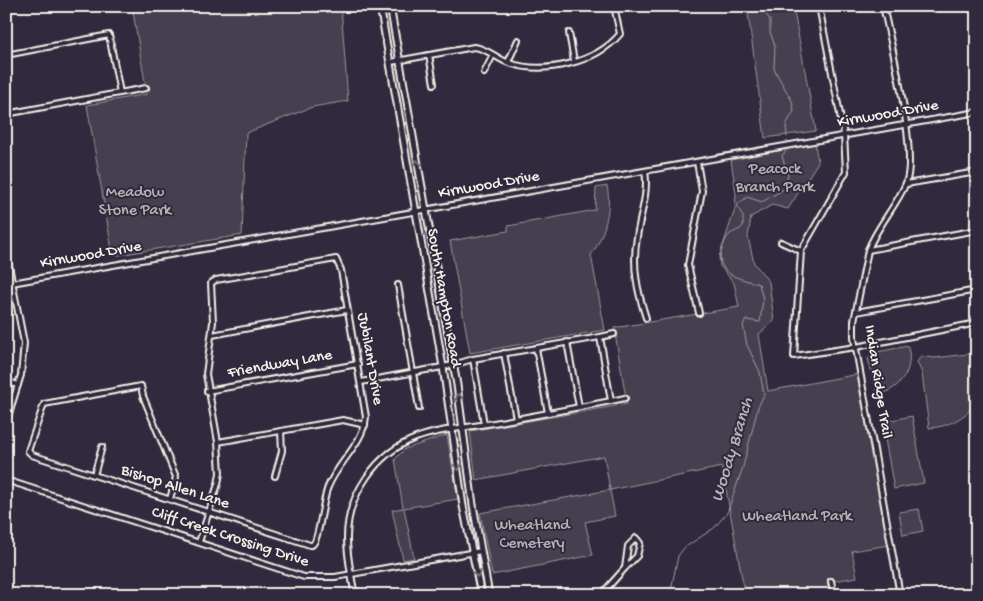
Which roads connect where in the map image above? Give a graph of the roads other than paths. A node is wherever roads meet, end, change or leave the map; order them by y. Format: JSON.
{"nodes":[{"id":1,"x":380,"y":6,"type":"edge"},
{"id":2,"x":390,"y":6,"type":"edge"},
{"id":3,"x":614,"y":6,"type":"edge"},
{"id":4,"x":819,"y":6,"type":"edge"},
{"id":5,"x":883,"y":6,"type":"edge"},
{"id":6,"x":569,"y":33,"type":"dead end"},
{"id":7,"x":518,"y":40,"type":"dead end"},
{"id":8,"x":6,"y":55,"type":"edge"},
{"id":9,"x":429,"y":55,"type":"junction"},
{"id":10,"x":493,"y":55,"type":"junction"},
{"id":11,"x":399,"y":60,"type":"junction"},
{"id":12,"x":574,"y":61,"type":"junction"},
{"id":13,"x":391,"y":62,"type":"junction"},
{"id":14,"x":508,"y":62,"type":"junction"},
{"id":15,"x":484,"y":73,"type":"dead end"},
{"id":16,"x":434,"y":84,"type":"dead end"},
{"id":17,"x":146,"y":88,"type":"dead end"},
{"id":18,"x":120,"y":93,"type":"junction"},
{"id":19,"x":977,"y":112,"type":"edge"},
{"id":20,"x":6,"y":114,"type":"edge"},
{"id":21,"x":906,"y":124,"type":"junction"},
{"id":22,"x":844,"y":135,"type":"junction"},
{"id":23,"x":697,"y":162,"type":"junction"},
{"id":24,"x":645,"y":171,"type":"junction"},
{"id":25,"x":977,"y":172,"type":"edge"},
{"id":26,"x":906,"y":184,"type":"junction"},
{"id":27,"x":426,"y":210,"type":"junction"},
{"id":28,"x":416,"y":212,"type":"junction"},
{"id":29,"x":977,"y":230,"type":"edge"},
{"id":30,"x":781,"y":242,"type":"dead end"},
{"id":31,"x":6,"y":250,"type":"edge"},
{"id":32,"x":868,"y":250,"type":"junction"},
{"id":33,"x":801,"y":251,"type":"junction"},
{"id":34,"x":12,"y":283,"type":"junction"},
{"id":35,"x":6,"y":284,"type":"edge"},
{"id":36,"x":398,"y":285,"type":"dead end"},
{"id":37,"x":977,"y":290,"type":"edge"},
{"id":38,"x":347,"y":310,"type":"junction"},
{"id":39,"x":856,"y":312,"type":"junction"},
{"id":40,"x":700,"y":313,"type":"dead end"},
{"id":41,"x":646,"y":318,"type":"dead end"},
{"id":42,"x":977,"y":323,"type":"edge"},
{"id":43,"x":614,"y":334,"type":"dead end"},
{"id":44,"x":212,"y":335,"type":"junction"},
{"id":45,"x":600,"y":336,"type":"junction"},
{"id":46,"x":567,"y":342,"type":"junction"},
{"id":47,"x":856,"y":347,"type":"junction"},
{"id":48,"x":536,"y":348,"type":"junction"},
{"id":49,"x":504,"y":353,"type":"junction"},
{"id":50,"x":473,"y":358,"type":"junction"},
{"id":51,"x":358,"y":364,"type":"junction"},
{"id":52,"x":453,"y":365,"type":"junction"},
{"id":53,"x":443,"y":367,"type":"junction"},
{"id":54,"x":414,"y":372,"type":"junction"},
{"id":55,"x":6,"y":381,"type":"edge"},
{"id":56,"x":361,"y":382,"type":"junction"},
{"id":57,"x":18,"y":385,"type":"junction"},
{"id":58,"x":207,"y":391,"type":"junction"},
{"id":59,"x":625,"y":398,"type":"dead end"},
{"id":60,"x":611,"y":401,"type":"junction"},
{"id":61,"x":579,"y":407,"type":"junction"},
{"id":62,"x":419,"y":408,"type":"dead end"},
{"id":63,"x":548,"y":413,"type":"junction"},
{"id":64,"x":516,"y":419,"type":"junction"},
{"id":65,"x":6,"y":423,"type":"edge"},
{"id":66,"x":484,"y":424,"type":"junction"},
{"id":67,"x":365,"y":425,"type":"junction"},
{"id":68,"x":463,"y":428,"type":"junction"},
{"id":69,"x":453,"y":429,"type":"junction"},
{"id":70,"x":281,"y":432,"type":"junction"},
{"id":71,"x":218,"y":442,"type":"junction"},
{"id":72,"x":102,"y":447,"type":"dead end"},
{"id":73,"x":94,"y":475,"type":"junction"},
{"id":74,"x":275,"y":476,"type":"dead end"},
{"id":75,"x":6,"y":480,"type":"edge"},
{"id":76,"x":170,"y":499,"type":"junction"},
{"id":77,"x":473,"y":504,"type":"junction"},
{"id":78,"x":464,"y":506,"type":"junction"},
{"id":79,"x":210,"y":512,"type":"junction"},
{"id":80,"x":199,"y":542,"type":"junction"},
{"id":81,"x":316,"y":544,"type":"joint"},
{"id":82,"x":481,"y":551,"type":"junction"},
{"id":83,"x":473,"y":553,"type":"junction"},
{"id":84,"x":625,"y":568,"type":"junction"},
{"id":85,"x":351,"y":575,"type":"junction"},
{"id":86,"x":832,"y":581,"type":"dead end"},
{"id":87,"x":355,"y":595,"type":"edge"},
{"id":88,"x":481,"y":595,"type":"edge"},
{"id":89,"x":489,"y":595,"type":"edge"},
{"id":90,"x":602,"y":595,"type":"edge"},
{"id":91,"x":834,"y":595,"type":"edge"},
{"id":92,"x":900,"y":595,"type":"edge"}],
"edges":[{"from":1,"to":13,"type":"main road","name":"South Hampton Road"},
{"from":2,"to":11,"type":"main road","name":"South Hampton Road"},
{"from":3,"to":12,"type":"street"},
{"from":4,"to":22,"type":"street"},
{"from":5,"to":21,"type":"street","name":"Indian Ridge Trail"},
{"from":6,"to":12,"type":"street"},
{"from":7,"to":14,"type":"street"},
{"from":8,"to":18,"type":"street"},
{"from":9,"to":10,"type":"street"},
{"from":9,"to":11,"type":"street"},
{"from":9,"to":16,"type":"street"},
{"from":10,"to":14,"type":"street"},
{"from":10,"to":15,"type":"street"},
{"from":11,"to":13,"type":"street"},
{"from":27,"to":11,"type":"main road","name":"South Hampton Road","one_way":true},
{"from":12,"to":14,"type":"street"},
{"from":13,"to":28,"type":"main road","name":"South Hampton Road"},
{"from":17,"to":18,"type":"street"},
{"from":18,"to":20,"type":"street"},
{"from":19,"to":21,"type":"street","name":"Kirnwood Drive"},
{"from":21,"to":22,"type":"street","name":"Kirnwood Drive"},
{"from":21,"to":26,"type":"street","name":"Indian Ridge Trail"},
{"from":22,"to":23,"type":"street","name":"Kirnwood Drive"},
{"from":22,"to":33,"type":"street"},
{"from":23,"to":24,"type":"street","name":"Kirnwood Drive"},
{"from":23,"to":40,"type":"street"},
{"from":24,"to":27,"type":"street","name":"Kirnwood Drive"},
{"from":24,"to":41,"type":"street"},
{"from":25,"to":26,"type":"street"},
{"from":26,"to":32,"type":"street","name":"Indian Ridge Trail"},
{"from":27,"to":28,"type":"street","name":"Kirnwood Drive"},
{"from":27,"to":52,"type":"main road","name":"South Hampton Road"},
{"from":28,"to":34,"type":"street","name":"Kirnwood Drive"},
{"from":28,"to":53,"type":"main road","name":"South Hampton Road"},
{"from":29,"to":32,"type":"street"},
{"from":30,"to":33,"type":"street"},
{"from":31,"to":34,"type":"street"},
{"from":32,"to":39,"type":"street","name":"Indian Ridge Trail"},
{"from":33,"to":47,"type":"street"},
{"from":34,"to":35,"type":"street","name":"Kirnwood Drive"},
{"from":34,"to":57,"type":"street"},
{"from":36,"to":54,"type":"street"},
{"from":37,"to":39,"type":"street"},
{"from":38,"to":44,"type":"street"},
{"from":38,"to":44,"type":"street","name":"Jubilant Drive"},
{"from":38,"to":51,"type":"street","name":"Jubilant Drive"},
{"from":39,"to":47,"type":"street","name":"Indian Ridge Trail"},
{"from":42,"to":47,"type":"street"},
{"from":43,"to":45,"type":"street"},
{"from":44,"to":58,"type":"street"},
{"from":45,"to":46,"type":"street"},
{"from":45,"to":60,"type":"street"},
{"from":46,"to":48,"type":"street"},
{"from":46,"to":61,"type":"street"},
{"from":47,"to":92,"type":"street","name":"Indian Ridge Trail"},
{"from":48,"to":49,"type":"street"},
{"from":48,"to":63,"type":"street"},
{"from":49,"to":50,"type":"street"},
{"from":49,"to":64,"type":"street"},
{"from":50,"to":52,"type":"street"},
{"from":50,"to":66,"type":"street"},
{"from":51,"to":56,"type":"street","name":"Jubilant Drive"},
{"from":51,"to":58,"type":"street","name":"Friendway Lane"},
{"from":52,"to":53,"type":"street"},
{"from":68,"to":52,"type":"main road","name":"South Hampton Road","one_way":true},
{"from":53,"to":54,"type":"street"},
{"from":53,"to":69,"type":"main road","name":"South Hampton Road"},
{"from":54,"to":56,"type":"street"},
{"from":54,"to":62,"type":"street"},
{"from":55,"to":57,"type":"street"},
{"from":56,"to":67,"type":"street","name":"Jubilant Drive"},
{"from":57,"to":65,"type":"street"},
{"from":58,"to":71,"type":"street"},
{"from":59,"to":60,"type":"street"},
{"from":60,"to":61,"type":"street"},
{"from":61,"to":63,"type":"street"},
{"from":63,"to":64,"type":"street"},
{"from":64,"to":66,"type":"street"},
{"from":66,"to":68,"type":"street"},
{"from":67,"to":70,"type":"street"},
{"from":67,"to":81,"type":"street","name":"Jubilant Drive"},
{"from":68,"to":69,"type":"street"},
{"from":68,"to":77,"type":"main road","name":"South Hampton Road"},
{"from":69,"to":78,"type":"main road","name":"South Hampton Road","one_way":true},
{"from":69,"to":85,"type":"street"},
{"from":70,"to":71,"type":"street"},
{"from":70,"to":74,"type":"street"},
{"from":71,"to":79,"type":"street"},
{"from":72,"to":73,"type":"street"},
{"from":73,"to":76,"type":"street","name":"Bishop Allen Lane"},
{"from":73,"to":76,"type":"street","name":"Bishop Allen Lane"},
{"from":75,"to":80,"type":"street","name":"Cliff Creek Crossing Drive"},
{"from":76,"to":79,"type":"street","name":"Bishop Allen Lane"},
{"from":77,"to":78,"type":"main road"},
{"from":77,"to":82,"type":"main road","name":"South Hampton Road"},
{"from":78,"to":83,"type":"main road","name":"South Hampton Road"},
{"from":79,"to":80,"type":"street"},
{"from":79,"to":81,"type":"street","name":"Bishop Allen Lane"},
{"from":80,"to":85,"type":"street","name":"Cliff Creek Crossing Drive"},
{"from":82,"to":83,"type":"street","name":"Cliff Creek Crossing Drive"},
{"from":82,"to":89,"type":"main road","name":"South Hampton Road"},
{"from":83,"to":85,"type":"street","name":"Cliff Creek Crossing Drive"},
{"from":83,"to":88,"type":"main road","name":"South Hampton Road","one_way":true},
{"from":84,"to":84,"type":"street"},
{"from":84,"to":90,"type":"street"},
{"from":85,"to":87,"type":"street"},
{"from":86,"to":91,"type":"street"}]}
